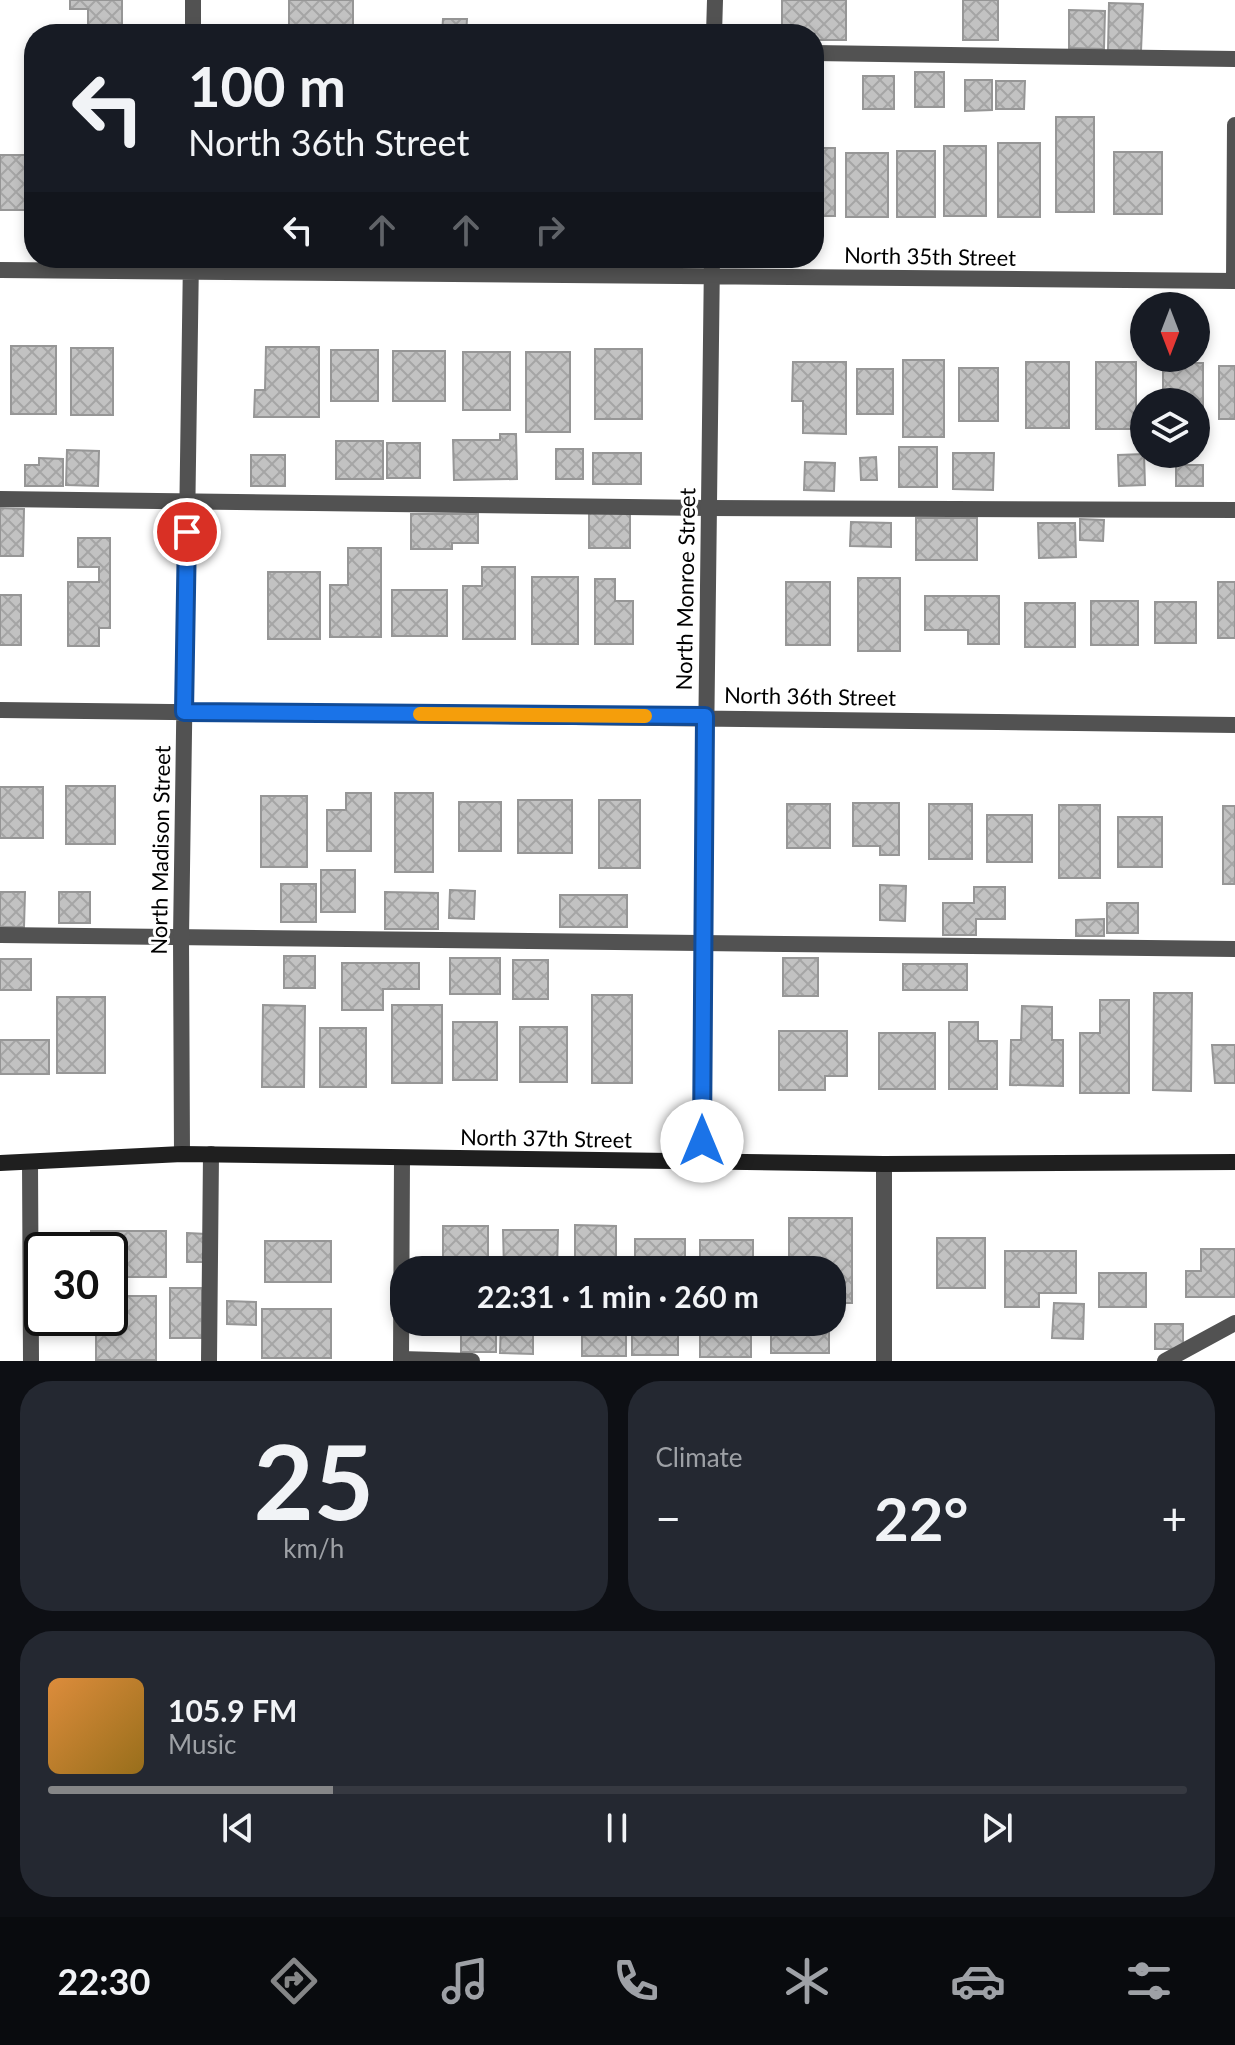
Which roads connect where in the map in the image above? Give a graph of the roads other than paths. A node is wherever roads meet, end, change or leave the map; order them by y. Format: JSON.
{"nodes":[{"id":1,"x":193,"y":0,"type":"edge"},
{"id":2,"x":715,"y":0,"type":"edge"},
{"id":3,"x":193,"y":24,"type":"edge"},
{"id":4,"x":714,"y":24,"type":"edge"},
{"id":5,"x":824,"y":53,"type":"edge"},
{"id":6,"x":1235,"y":59,"type":"edge"},
{"id":7,"x":1235,"y":125,"type":"edge"},
{"id":8,"x":76,"y":268,"type":"edge"},
{"id":9,"x":191,"y":268,"type":"edge"},
{"id":10,"x":333,"y":268,"type":"edge"},
{"id":11,"x":712,"y":268,"type":"edge"},
{"id":12,"x":0,"y":270,"type":"edge"},
{"id":13,"x":712,"y":276,"type":"junction"},
{"id":14,"x":1234,"y":281,"type":"edge"},
{"id":15,"x":0,"y":499,"type":"edge"},
{"id":16,"x":187,"y":502,"type":"junction"},
{"id":17,"x":708,"y":508,"type":"junction"},
{"id":18,"x":1235,"y":510,"type":"edge"},
{"id":19,"x":0,"y":710,"type":"edge"},
{"id":20,"x":184,"y":712,"type":"junction"},
{"id":21,"x":705,"y":716,"type":"junction"},
{"id":22,"x":1235,"y":725,"type":"edge"},
{"id":23,"x":0,"y":935,"type":"edge"},
{"id":24,"x":181,"y":937,"type":"junction"},
{"id":25,"x":703,"y":943,"type":"junction"},
{"id":26,"x":1235,"y":949,"type":"edge"},
{"id":27,"x":182,"y":1154,"type":"junction"},
{"id":28,"x":211,"y":1154,"type":"junction"},
{"id":29,"x":402,"y":1158,"type":"junction"},
{"id":30,"x":701,"y":1161,"type":"junction"},
{"id":31,"x":30,"y":1162,"type":"junction"},
{"id":32,"x":1235,"y":1162,"type":"edge"},
{"id":33,"x":0,"y":1163,"type":"edge"},
{"id":34,"x":884,"y":1164,"type":"junction"},
{"id":35,"x":1235,"y":1323,"type":"edge"},
{"id":36,"x":401,"y":1360,"type":"edge"},
{"id":37,"x":31,"y":1361,"type":"edge"},
{"id":38,"x":209,"y":1361,"type":"edge"},
{"id":39,"x":472,"y":1361,"type":"edge"},
{"id":40,"x":884,"y":1361,"type":"edge"},
{"id":41,"x":1165,"y":1361,"type":"edge"}],
"edges":[{"from":1,"to":3,"type":"street"},
{"from":2,"to":4,"type":"street"},
{"from":5,"to":6,"type":"street"},
{"from":7,"to":14,"type":"street"},
{"from":8,"to":12,"type":"street","name":"North 35th Street"},
{"from":9,"to":16,"type":"street","name":"North Madison Street"},
{"from":10,"to":13,"type":"street","name":"North 35th Street"},
{"from":11,"to":13,"type":"street","name":"North Monroe Street"},
{"from":13,"to":14,"type":"street","name":"North 35th Street"},
{"from":13,"to":17,"type":"street","name":"North Monroe Street"},
{"from":15,"to":16,"type":"street"},
{"from":16,"to":17,"type":"street"},
{"from":16,"to":20,"type":"street","name":"North Madison Street"},
{"from":17,"to":18,"type":"street"},
{"from":17,"to":21,"type":"street","name":"North Monroe Street"},
{"from":19,"to":20,"type":"street","name":"North 36th Street"},
{"from":20,"to":21,"type":"street","name":"North 36th Street"},
{"from":20,"to":24,"type":"street","name":"North Madison Street"},
{"from":21,"to":22,"type":"street","name":"North 36th Street"},
{"from":21,"to":25,"type":"street","name":"North Monroe Street"},
{"from":23,"to":24,"type":"street"},
{"from":24,"to":25,"type":"street"},
{"from":24,"to":27,"type":"street","name":"North Madison Street"},
{"from":25,"to":26,"type":"street"},
{"from":25,"to":30,"type":"street","name":"North Monroe Street"},
{"from":27,"to":28,"type":"street","name":"North 37th Street"},
{"from":27,"to":31,"type":"street","name":"North 37th Street"},
{"from":28,"to":29,"type":"street","name":"North 37th Street"},
{"from":28,"to":38,"type":"street"},
{"from":29,"to":30,"type":"street","name":"North 37th Street"},
{"from":29,"to":36,"type":"street"},
{"from":30,"to":34,"type":"street","name":"North 37th Street"},
{"from":31,"to":33,"type":"street","name":"North 37th Street"},
{"from":31,"to":37,"type":"street"},
{"from":32,"to":34,"type":"street","name":"North 37th Street"},
{"from":34,"to":40,"type":"street"},
{"from":35,"to":41,"type":"street"},
{"from":36,"to":39,"type":"street"}]}
